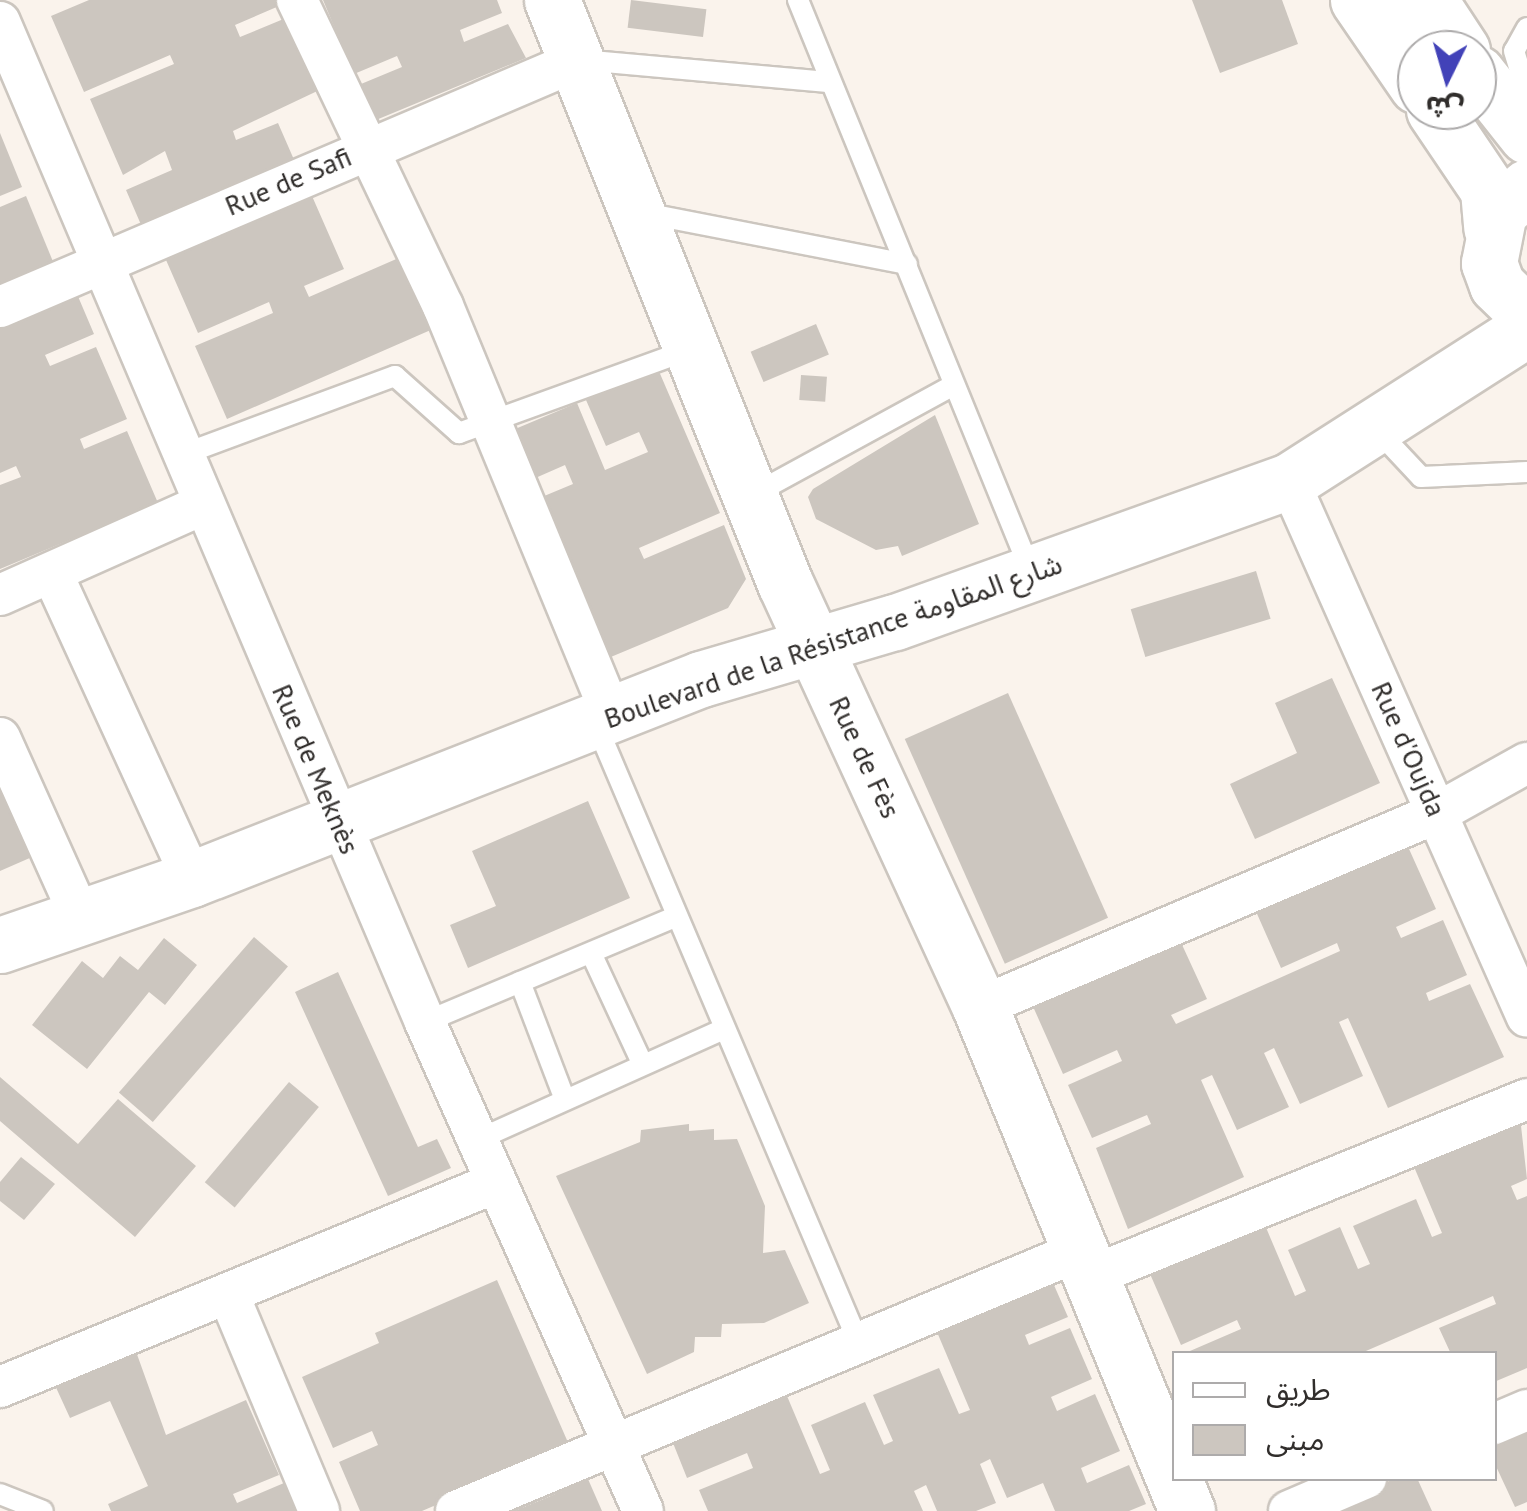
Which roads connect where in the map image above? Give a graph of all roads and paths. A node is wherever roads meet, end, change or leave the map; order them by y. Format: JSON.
{"nodes":[{"id":1,"x":297,"y":0,"type":"edge"},
{"id":2,"x":552,"y":0,"type":"edge"},
{"id":3,"x":798,"y":0,"type":"edge"},
{"id":4,"x":1358,"y":0,"type":"edge"},
{"id":5,"x":1378,"y":0,"type":"edge"},
{"id":6,"x":1398,"y":0,"type":"edge"},
{"id":7,"x":1429,"y":0,"type":"edge"},
{"id":8,"x":0,"y":22,"type":"edge"},
{"id":9,"x":1527,"y":28,"type":"edge"},
{"id":10,"x":1399,"y":30,"type":"edge"},
{"id":11,"x":1418,"y":30,"type":"edge"},
{"id":12,"x":1449,"y":30,"type":"edge"},
{"id":13,"x":1397,"y":57,"type":"edge"},
{"id":14,"x":579,"y":60,"type":"junction"},
{"id":15,"x":829,"y":82,"type":"junction"},
{"id":16,"x":1527,"y":93,"type":"edge"},
{"id":17,"x":1448,"y":130,"type":"edge"},
{"id":18,"x":1468,"y":130,"type":"edge"},
{"id":19,"x":1494,"y":130,"type":"edge"},
{"id":20,"x":368,"y":148,"type":"junction"},
{"id":21,"x":1514,"y":198,"type":"edge"},
{"id":22,"x":641,"y":212,"type":"junction"},
{"id":23,"x":104,"y":259,"type":"junction"},
{"id":24,"x":907,"y":264,"type":"junction"},
{"id":25,"x":0,"y":307,"type":"edge"},
{"id":26,"x":1527,"y":314,"type":"edge"},
{"id":27,"x":1527,"y":329,"type":"edge"},
{"id":28,"x":694,"y":348,"type":"junction"},
{"id":29,"x":952,"y":386,"type":"junction"},
{"id":30,"x":1425,"y":391,"type":"junction"},
{"id":31,"x":494,"y":424,"type":"junction"},
{"id":32,"x":1374,"y":426,"type":"junction"},
{"id":33,"x":184,"y":454,"type":"junction"},
{"id":34,"x":1527,"y":472,"type":"edge"},
{"id":35,"x":1289,"y":481,"type":"junction"},
{"id":36,"x":752,"y":495,"type":"junction"},
{"id":37,"x":204,"y":504,"type":"junction"},
{"id":38,"x":52,"y":573,"type":"junction"},
{"id":39,"x":1032,"y":574,"type":"junction"},
{"id":40,"x":0,"y":595,"type":"edge"},
{"id":41,"x":812,"y":647,"type":"junction"},
{"id":42,"x":603,"y":718,"type":"junction"},
{"id":43,"x":0,"y":738,"type":"edge"},
{"id":44,"x":1527,"y":763,"type":"edge"},
{"id":45,"x":1437,"y":812,"type":"junction"},
{"id":46,"x":338,"y":821,"type":"junction"},
{"id":47,"x":192,"y":879,"type":"junction"},
{"id":48,"x":677,"y":916,"type":"junction"},
{"id":49,"x":81,"y":918,"type":"junction"},
{"id":50,"x":0,"y":945,"type":"edge"},
{"id":51,"x":591,"y":953,"type":"junction"},
{"id":52,"x":520,"y":982,"type":"junction"},
{"id":53,"x":980,"y":1008,"type":"junction"},
{"id":54,"x":1527,"y":1018,"type":"edge"},
{"id":55,"x":425,"y":1022,"type":"junction"},
{"id":56,"x":724,"y":1030,"type":"junction"},
{"id":57,"x":643,"y":1066,"type":"junction"},
{"id":58,"x":1527,"y":1098,"type":"edge"},
{"id":59,"x":565,"y":1100,"type":"junction"},
{"id":60,"x":477,"y":1140,"type":"junction"},
{"id":61,"x":496,"y":1183,"type":"junction"},
{"id":62,"x":1084,"y":1264,"type":"junction"},
{"id":63,"x":230,"y":1298,"type":"junction"},
{"id":64,"x":857,"y":1339,"type":"junction"},
{"id":65,"x":0,"y":1386,"type":"edge"},
{"id":66,"x":1527,"y":1410,"type":"edge"},
{"id":67,"x":1497,"y":1423,"type":"edge"},
{"id":68,"x":612,"y":1443,"type":"junction"},
{"id":69,"x":1172,"y":1475,"type":"edge"},
{"id":70,"x":1174,"y":1481,"type":"edge"},
{"id":71,"x":1359,"y":1481,"type":"edge"},
{"id":72,"x":0,"y":1494,"type":"edge"},
{"id":73,"x":44,"y":1511,"type":"edge"},
{"id":74,"x":320,"y":1511,"type":"edge"},
{"id":75,"x":456,"y":1511,"type":"edge"},
{"id":76,"x":643,"y":1511,"type":"edge"},
{"id":77,"x":1187,"y":1511,"type":"edge"},
{"id":78,"x":1290,"y":1511,"type":"edge"}],
"edges":[{"from":1,"to":20,"type":"street"},
{"from":2,"to":14,"type":"street","name":"Rue de Fès"},
{"from":3,"to":15,"type":"lane"},
{"from":4,"to":13,"type":"street"},
{"from":5,"to":10,"type":"lane"},
{"from":6,"to":11,"type":"lane"},
{"from":7,"to":12,"type":"street"},
{"from":8,"to":23,"type":"street","name":"Rue de Meknès"},
{"from":9,"to":16,"type":"lane"},
{"from":14,"to":15,"type":"lane"},
{"from":14,"to":20,"type":"street","name":"Rue de Safi"},
{"from":14,"to":22,"type":"street","name":"Rue de Fès"},
{"from":15,"to":24,"type":"lane"},
{"from":17,"to":21,"type":"street"},
{"from":18,"to":21,"type":"lane"},
{"from":19,"to":21,"type":"street"},
{"from":20,"to":23,"type":"street","name":"Rue de Safi"},
{"from":20,"to":31,"type":"street"},
{"from":21,"to":26,"type":"street"},
{"from":21,"to":30,"type":"street","name":"Boulevard de la Résistance شارع المقاومة"},
{"from":22,"to":24,"type":"lane"},
{"from":22,"to":28,"type":"street","name":"Rue de Fès"},
{"from":23,"to":25,"type":"street","name":"Rue de Safi"},
{"from":23,"to":33,"type":"street","name":"Rue de Meknès"},
{"from":24,"to":29,"type":"lane"},
{"from":27,"to":30,"type":"street","name":"Boulevard de la Résistance شارع المقاومة"},
{"from":28,"to":31,"type":"lane"},
{"from":28,"to":36,"type":"street","name":"Rue de Fès"},
{"from":29,"to":36,"type":"lane"},
{"from":29,"to":39,"type":"lane"},
{"from":30,"to":32,"type":"street","name":"Boulevard de la Résistance شارع المقاومة"},
{"from":31,"to":33,"type":"lane"},
{"from":31,"to":42,"type":"street"},
{"from":32,"to":34,"type":"lane"},
{"from":32,"to":35,"type":"street","name":"Boulevard de la Résistance شارع المقاومة"},
{"from":33,"to":37,"type":"street","name":"Rue de Meknès"},
{"from":35,"to":39,"type":"street","name":"Boulevard de la Résistance شارع المقاومة"},
{"from":35,"to":45,"type":"street","name":"Rue d'Oujda"},
{"from":36,"to":41,"type":"street","name":"Rue de Fès"},
{"from":37,"to":38,"type":"street"},
{"from":37,"to":46,"type":"street","name":"Rue de Meknès"},
{"from":38,"to":40,"type":"street"},
{"from":38,"to":47,"type":"street"},
{"from":39,"to":41,"type":"street","name":"Boulevard de la Résistance شارع المقاومة"},
{"from":41,"to":42,"type":"street","name":"Boulevard de la Résistance شارع المقاومة"},
{"from":41,"to":53,"type":"street","name":"Rue de Fès"},
{"from":42,"to":46,"type":"street","name":"Boulevard de la Résistance شارع المقاومة"},
{"from":42,"to":48,"type":"lane"},
{"from":43,"to":49,"type":"street"},
{"from":44,"to":45,"type":"street"},
{"from":45,"to":53,"type":"street"},
{"from":45,"to":54,"type":"street","name":"Rue d'Oujda"},
{"from":46,"to":47,"type":"street","name":"Boulevard de la Résistance شارع المقاومة"},
{"from":46,"to":55,"type":"street","name":"Rue de Meknès"},
{"from":47,"to":49,"type":"street","name":"Boulevard de la Résistance شارع المقاومة"},
{"from":48,"to":51,"type":"lane"},
{"from":48,"to":56,"type":"lane"},
{"from":49,"to":50,"type":"street","name":"Boulevard de la Résistance شارع المقاومة"},
{"from":51,"to":52,"type":"lane"},
{"from":51,"to":57,"type":"lane"},
{"from":52,"to":55,"type":"lane"},
{"from":52,"to":59,"type":"lane"},
{"from":53,"to":62,"type":"street","name":"Rue de Fès"},
{"from":55,"to":60,"type":"street","name":"Rue de Meknès"},
{"from":56,"to":57,"type":"lane"},
{"from":56,"to":64,"type":"lane"},
{"from":57,"to":59,"type":"lane"},
{"from":58,"to":62,"type":"street"},
{"from":59,"to":60,"type":"lane"},
{"from":60,"to":61,"type":"street","name":"Rue de Meknès"},
{"from":61,"to":63,"type":"street"},
{"from":61,"to":68,"type":"street","name":"Rue de Meknès"},
{"from":62,"to":64,"type":"street"},
{"from":62,"to":69,"type":"street","name":"Rue de Fès"},
{"from":63,"to":65,"type":"street"},
{"from":63,"to":74,"type":"street"},
{"from":64,"to":68,"type":"street"},
{"from":66,"to":67,"type":"street"},
{"from":68,"to":75,"type":"street"},
{"from":68,"to":76,"type":"street","name":"Rue de Meknès"},
{"from":70,"to":77,"type":"street","name":"Rue de Fès"},
{"from":71,"to":78,"type":"street"},
{"from":72,"to":73,"type":"lane"}]}
